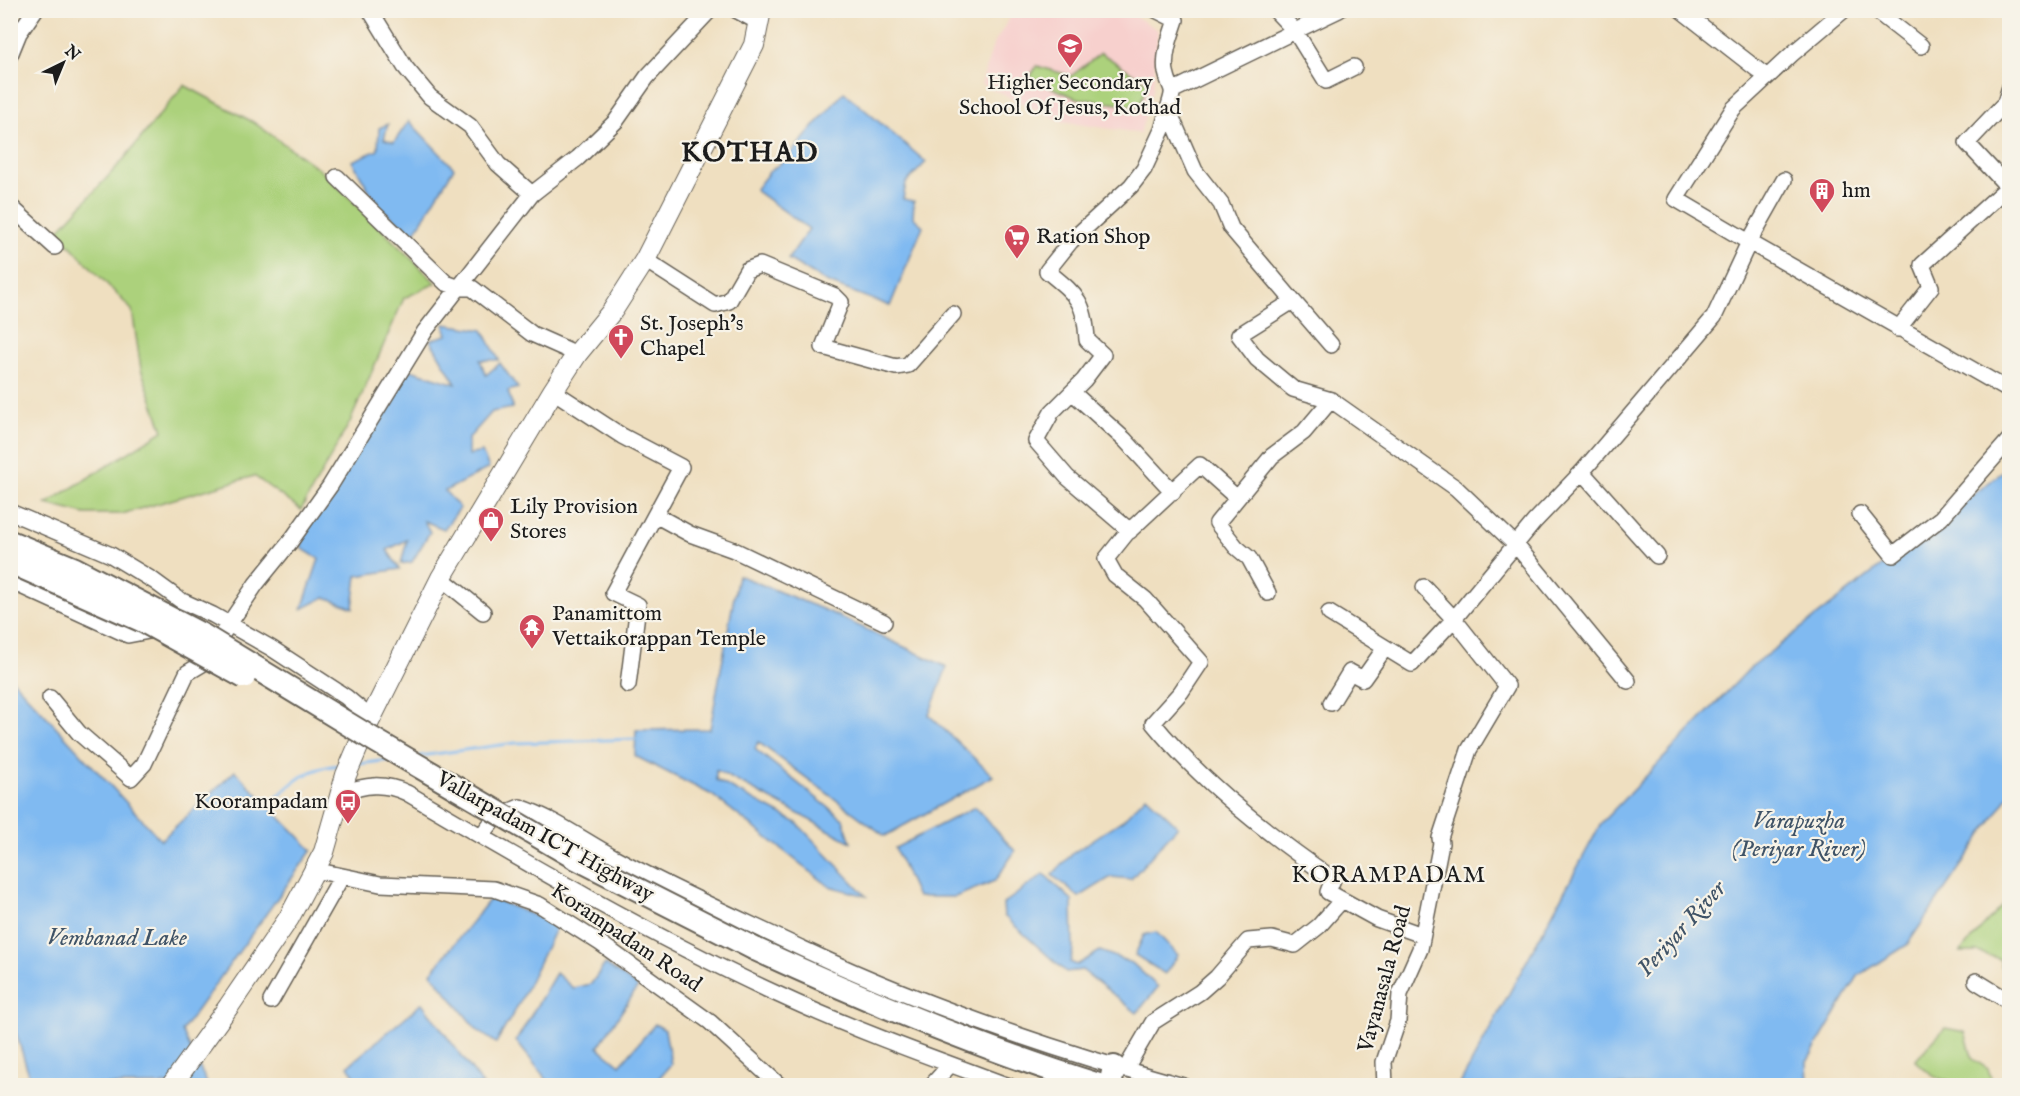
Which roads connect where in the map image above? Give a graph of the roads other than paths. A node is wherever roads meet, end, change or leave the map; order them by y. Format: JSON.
{"nodes":[{"id":1,"x":35,"y":10,"type":"edge"},
{"id":2,"x":370,"y":10,"type":"edge"},
{"id":3,"x":710,"y":10,"type":"edge"},
{"id":4,"x":736,"y":10,"type":"edge"},
{"id":5,"x":1156,"y":10,"type":"edge"},
{"id":6,"x":1275,"y":10,"type":"edge"},
{"id":7,"x":1339,"y":10,"type":"edge"},
{"id":8,"x":1681,"y":10,"type":"edge"},
{"id":9,"x":1844,"y":10,"type":"edge"},
{"id":10,"x":1875,"y":10,"type":"edge"},
{"id":11,"x":1180,"y":15,"type":"edge"},
{"id":12,"x":759,"y":16,"type":"edge"},
{"id":13,"x":1295,"y":31,"type":"junction"},
{"id":14,"x":1921,"y":46,"type":"dead end"},
{"id":15,"x":10,"y":55,"type":"edge"},
{"id":16,"x":1354,"y":67,"type":"dead end"},
{"id":17,"x":1767,"y":77,"type":"junction"},
{"id":18,"x":2010,"y":87,"type":"edge"},
{"id":19,"x":1174,"y":90,"type":"junction"},
{"id":20,"x":1168,"y":109,"type":"junction"},
{"id":21,"x":337,"y":177,"type":"dead end"},
{"id":22,"x":1784,"y":180,"type":"dead end"},
{"id":23,"x":531,"y":194,"type":"junction"},
{"id":24,"x":10,"y":206,"type":"edge"},
{"id":25,"x":1749,"y":242,"type":"junction"},
{"id":26,"x":55,"y":247,"type":"dead end"},
{"id":27,"x":645,"y":260,"type":"junction"},
{"id":28,"x":460,"y":288,"type":"junction"},
{"id":29,"x":1293,"y":301,"type":"junction"},
{"id":30,"x":953,"y":314,"type":"dead end"},
{"id":31,"x":1898,"y":329,"type":"junction"},
{"id":32,"x":1331,"y":345,"type":"dead end"},
{"id":33,"x":577,"y":354,"type":"junction"},
{"id":34,"x":553,"y":391,"type":"junction"},
{"id":35,"x":2010,"y":391,"type":"edge"},
{"id":36,"x":1072,"y":392,"type":"junction"},
{"id":37,"x":1330,"y":400,"type":"junction"},
{"id":38,"x":2010,"y":439,"type":"edge"},
{"id":39,"x":1582,"y":472,"type":"junction"},
{"id":40,"x":1173,"y":492,"type":"junction"},
{"id":41,"x":1237,"y":498,"type":"junction"},
{"id":42,"x":10,"y":512,"type":"edge"},
{"id":43,"x":1860,"y":513,"type":"dead end"},
{"id":44,"x":657,"y":516,"type":"junction"},
{"id":45,"x":1130,"y":531,"type":"junction"},
{"id":46,"x":10,"y":542,"type":"edge"},
{"id":47,"x":1516,"y":545,"type":"junction"},
{"id":48,"x":1657,"y":556,"type":"dead end"},
{"id":49,"x":10,"y":562,"type":"edge"},
{"id":50,"x":441,"y":578,"type":"junction"},
{"id":51,"x":10,"y":580,"type":"edge"},
{"id":52,"x":1424,"y":587,"type":"dead end"},
{"id":53,"x":1268,"y":593,"type":"dead end"},
{"id":54,"x":173,"y":595,"type":"junction"},
{"id":55,"x":483,"y":612,"type":"dead end"},
{"id":56,"x":1329,"y":613,"type":"dead end"},
{"id":57,"x":1454,"y":619,"type":"junction"},
{"id":58,"x":884,"y":622,"type":"dead end"},
{"id":59,"x":229,"y":623,"type":"junction"},
{"id":60,"x":1385,"y":648,"type":"junction"},
{"id":61,"x":1629,"y":681,"type":"dead end"},
{"id":62,"x":628,"y":686,"type":"dead end"},
{"id":63,"x":50,"y":698,"type":"dead end"},
{"id":64,"x":1331,"y":703,"type":"dead end"},
{"id":65,"x":368,"y":722,"type":"junction"},
{"id":66,"x":344,"y":784,"type":"junction"},
{"id":67,"x":480,"y":836,"type":"junction"},
{"id":68,"x":314,"y":870,"type":"junction"},
{"id":69,"x":342,"y":876,"type":"junction"},
{"id":70,"x":1342,"y":900,"type":"junction"},
{"id":71,"x":1422,"y":935,"type":"junction"},
{"id":72,"x":754,"y":956,"type":"junction"},
{"id":73,"x":1976,"y":981,"type":"dead end"},
{"id":74,"x":271,"y":1001,"type":"dead end"},
{"id":75,"x":2010,"y":1002,"type":"edge"},
{"id":76,"x":950,"y":1065,"type":"junction"},
{"id":77,"x":1113,"y":1077,"type":"edge"},
{"id":78,"x":780,"y":1085,"type":"edge"},
{"id":79,"x":171,"y":1086,"type":"edge"},
{"id":80,"x":931,"y":1086,"type":"edge"},
{"id":81,"x":1009,"y":1086,"type":"edge"},
{"id":82,"x":1057,"y":1086,"type":"edge"},
{"id":83,"x":1183,"y":1086,"type":"edge"},
{"id":84,"x":1385,"y":1086,"type":"edge"}],
"edges":[{"from":1,"to":15,"type":"street"},
{"from":2,"to":23,"type":"street"},
{"from":3,"to":23,"type":"street"},
{"from":4,"to":12,"type":"street"},
{"from":5,"to":11,"type":"street"},
{"from":6,"to":13,"type":"street"},
{"from":7,"to":13,"type":"street"},
{"from":8,"to":17,"type":"street"},
{"from":9,"to":17,"type":"street"},
{"from":10,"to":14,"type":"street"},
{"from":11,"to":19,"type":"street"},
{"from":12,"to":27,"type":"main road"},
{"from":13,"to":16,"type":"street"},
{"from":13,"to":19,"type":"street"},
{"from":17,"to":25,"type":"street"},
{"from":18,"to":31,"type":"street"},
{"from":19,"to":20,"type":"street"},
{"from":20,"to":29,"type":"street"},
{"from":20,"to":36,"type":"street"},
{"from":21,"to":28,"type":"street"},
{"from":22,"to":25,"type":"street"},
{"from":23,"to":28,"type":"street"},
{"from":24,"to":26,"type":"street"},
{"from":25,"to":31,"type":"street"},
{"from":25,"to":39,"type":"street"},
{"from":27,"to":30,"type":"street"},
{"from":27,"to":33,"type":"main road"},
{"from":28,"to":33,"type":"street"},
{"from":28,"to":59,"type":"street"},
{"from":29,"to":32,"type":"street"},
{"from":29,"to":37,"type":"street"},
{"from":31,"to":35,"type":"street"},
{"from":33,"to":34,"type":"main road"},
{"from":34,"to":44,"type":"street"},
{"from":34,"to":50,"type":"main road"},
{"from":36,"to":40,"type":"street"},
{"from":36,"to":45,"type":"street"},
{"from":37,"to":41,"type":"street"},
{"from":37,"to":47,"type":"street"},
{"from":38,"to":43,"type":"street"},
{"from":39,"to":47,"type":"street"},
{"from":39,"to":48,"type":"street"},
{"from":40,"to":41,"type":"street"},
{"from":40,"to":45,"type":"street"},
{"from":41,"to":53,"type":"street"},
{"from":42,"to":54,"type":"street"},
{"from":44,"to":58,"type":"street"},
{"from":44,"to":62,"type":"street"},
{"from":45,"to":70,"type":"street"},
{"from":46,"to":72,"type":"highway","name":"Vallarpadam ICT Highway","bridge":true},
{"from":47,"to":57,"type":"street"},
{"from":47,"to":61,"type":"street"},
{"from":49,"to":72,"type":"highway","name":"Vallarpadam ICT Highway","bridge":true},
{"from":50,"to":55,"type":"street"},
{"from":50,"to":65,"type":"main road"},
{"from":51,"to":54,"type":"street"},
{"from":52,"to":57,"type":"street"},
{"from":54,"to":59,"type":"street"},
{"from":56,"to":60,"type":"street"},
{"from":57,"to":60,"type":"street"},
{"from":57,"to":71,"type":"street","name":"Vayanasala Road"},
{"from":59,"to":63,"type":"street"},
{"from":59,"to":65,"type":"street"},
{"from":60,"to":64,"type":"street"},
{"from":65,"to":66,"type":"main road"},
{"from":66,"to":67,"type":"street"},
{"from":66,"to":68,"type":"main road"},
{"from":67,"to":76,"type":"street"},
{"from":67,"to":77,"type":"street"},
{"from":68,"to":69,"type":"street","name":"Korampadam Road"},
{"from":68,"to":79,"type":"main road"},
{"from":69,"to":74,"type":"street"},
{"from":69,"to":78,"type":"street","name":"Korampadam Road"},
{"from":70,"to":71,"type":"street"},
{"from":70,"to":77,"type":"street"},
{"from":71,"to":84,"type":"street","name":"Vayanasala Road"},
{"from":72,"to":77,"type":"highway","name":"Vallarpadam ICT Highway"},
{"from":72,"to":82,"type":"highway","name":"Vallarpadam ICT Highway"},
{"from":73,"to":75,"type":"street"},
{"from":76,"to":80,"type":"street"},
{"from":76,"to":81,"type":"street"},
{"from":77,"to":83,"type":"street"}]}
